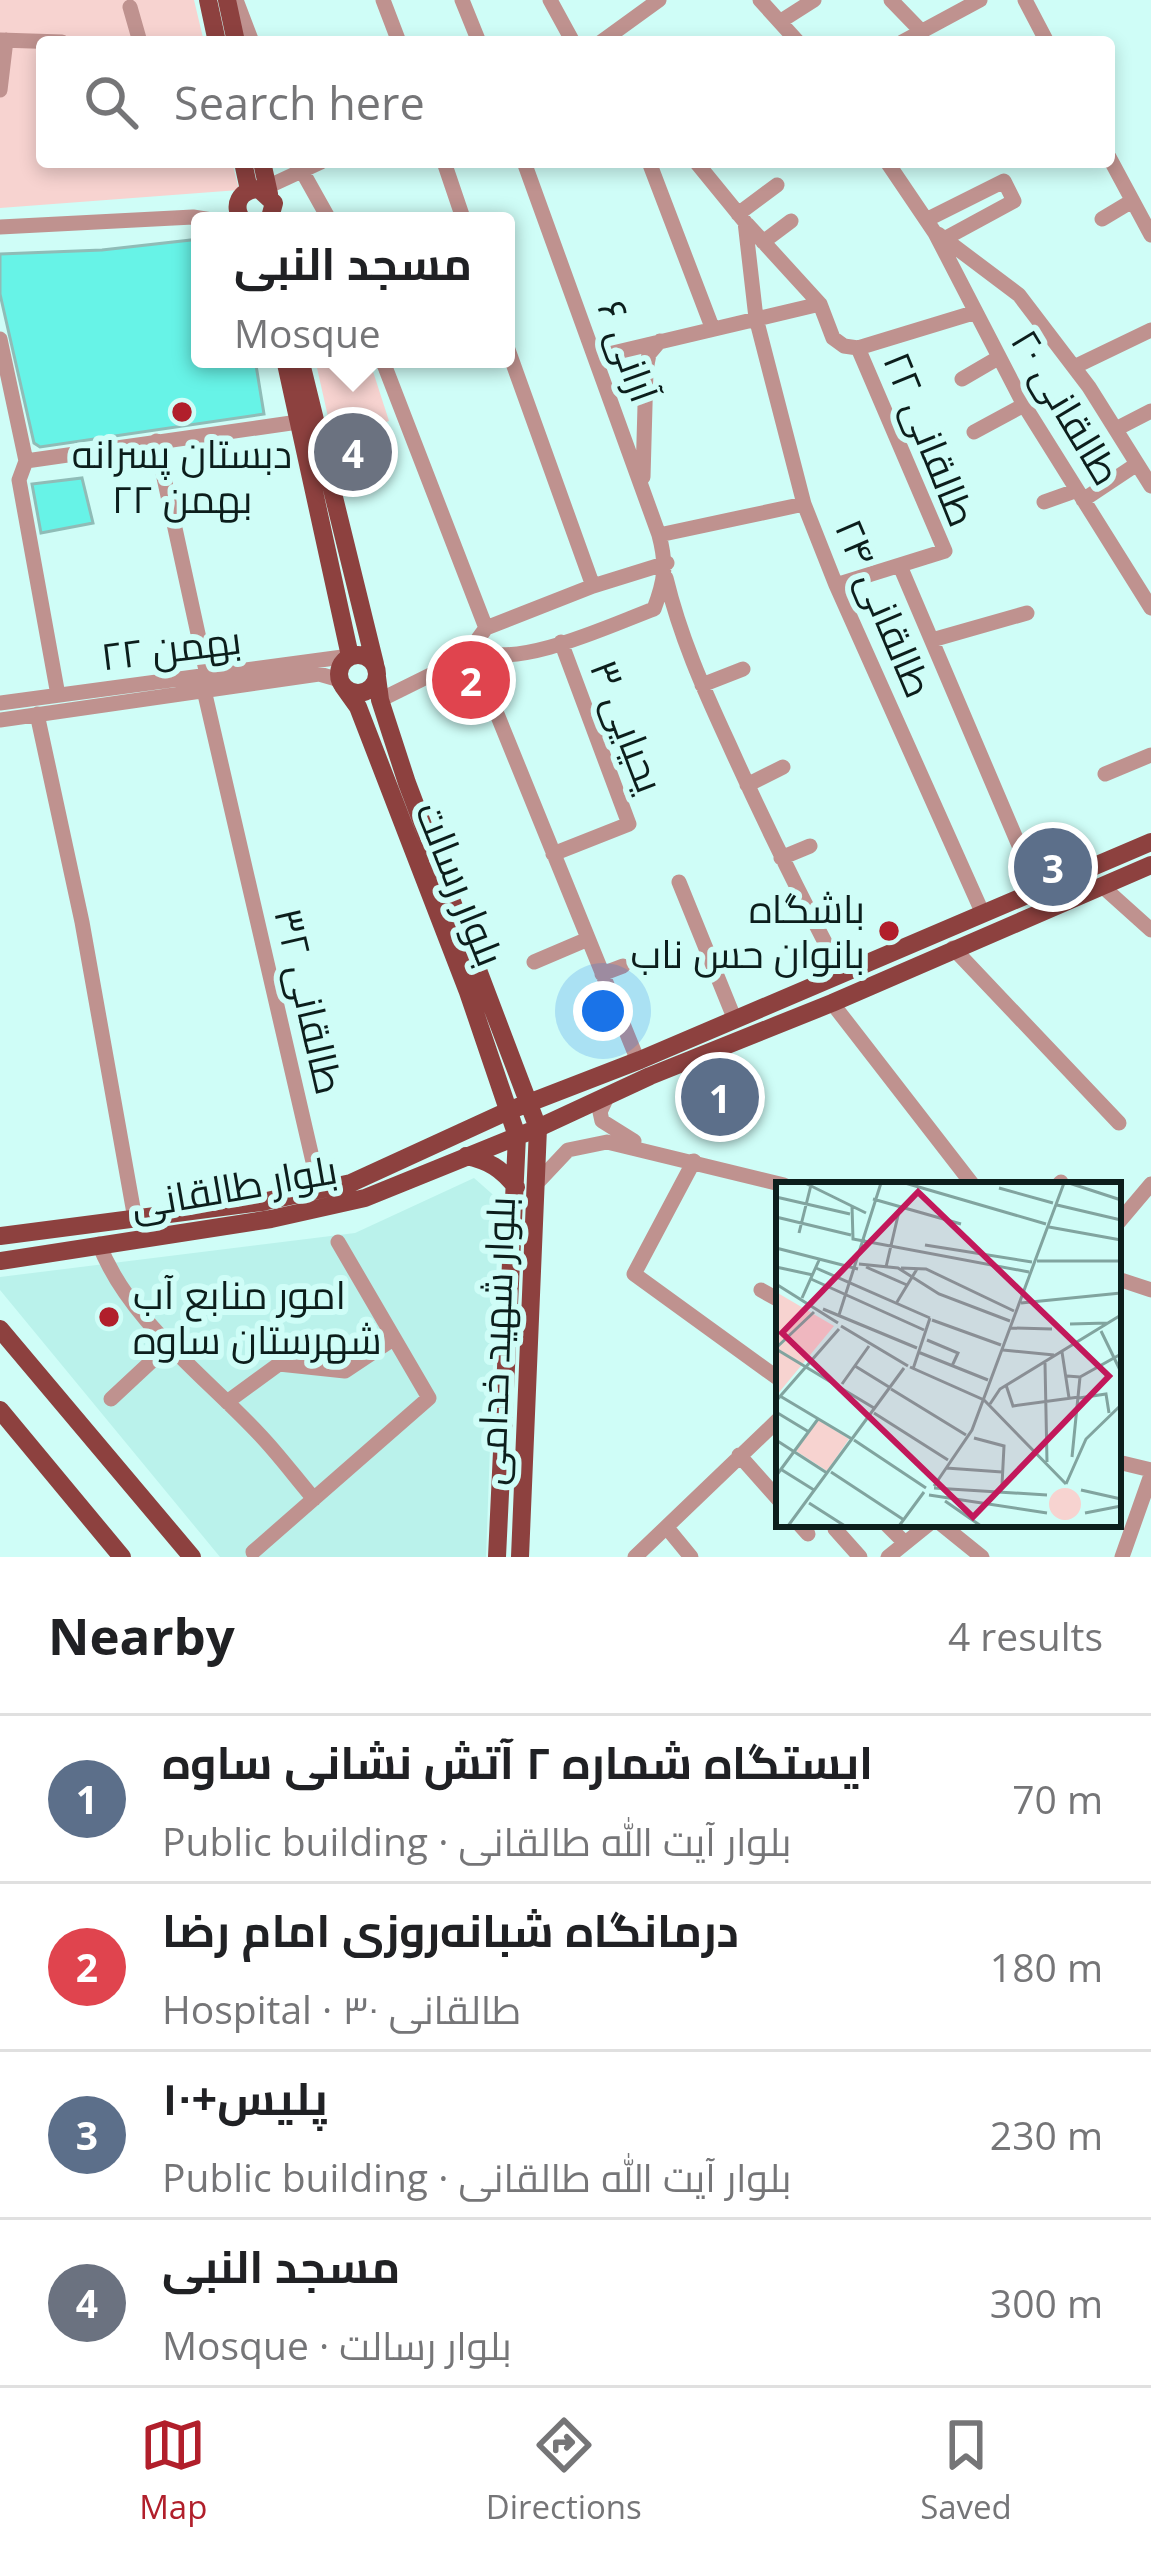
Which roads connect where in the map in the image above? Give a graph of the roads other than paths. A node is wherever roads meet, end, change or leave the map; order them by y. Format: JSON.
{"nodes":[{"id":1,"x":208,"y":0,"type":"edge"},
{"id":2,"x":232,"y":0,"type":"edge"},
{"id":3,"x":383,"y":0,"type":"edge"},
{"id":4,"x":462,"y":0,"type":"edge"},
{"id":5,"x":550,"y":0,"type":"edge"},
{"id":6,"x":659,"y":0,"type":"edge"},
{"id":7,"x":760,"y":0,"type":"edge"},
{"id":8,"x":814,"y":0,"type":"edge"},
{"id":9,"x":891,"y":0,"type":"edge"},
{"id":10,"x":980,"y":0,"type":"edge"},
{"id":11,"x":1025,"y":0,"type":"edge"},
{"id":12,"x":130,"y":8,"type":"dead end"},
{"id":13,"x":781,"y":21,"type":"junction"},
{"id":14,"x":922,"y":32,"type":"junction"},
{"id":15,"x":138,"y":36,"type":"edge"},
{"id":16,"x":216,"y":36,"type":"edge"},
{"id":17,"x":235,"y":36,"type":"edge"},
{"id":18,"x":249,"y":36,"type":"edge"},
{"id":19,"x":397,"y":36,"type":"edge"},
{"id":20,"x":476,"y":36,"type":"edge"},
{"id":21,"x":570,"y":36,"type":"edge"},
{"id":22,"x":611,"y":36,"type":"edge"},
{"id":23,"x":793,"y":36,"type":"edge"},
{"id":24,"x":914,"y":36,"type":"edge"},
{"id":25,"x":1045,"y":36,"type":"edge"},
{"id":26,"x":3,"y":40,"type":"edge"},
{"id":27,"x":36,"y":41,"type":"edge"},
{"id":28,"x":0,"y":90,"type":"edge"},
{"id":29,"x":294,"y":168,"type":"edge"},
{"id":30,"x":300,"y":168,"type":"edge"},
{"id":31,"x":445,"y":168,"type":"edge"},
{"id":32,"x":526,"y":168,"type":"edge"},
{"id":33,"x":651,"y":168,"type":"edge"},
{"id":34,"x":705,"y":168,"type":"edge"},
{"id":35,"x":890,"y":168,"type":"edge"},
{"id":36,"x":1115,"y":168,"type":"edge"},
{"id":37,"x":252,"y":185,"type":"edge"},
{"id":38,"x":777,"y":185,"type":"dead end"},
{"id":39,"x":1132,"y":201,"type":"junction"},
{"id":40,"x":204,"y":212,"type":"edge"},
{"id":41,"x":239,"y":212,"type":"edge"},
{"id":42,"x":273,"y":212,"type":"edge"},
{"id":43,"x":325,"y":212,"type":"edge"},
{"id":44,"x":461,"y":212,"type":"edge"},
{"id":45,"x":191,"y":218,"type":"edge"},
{"id":46,"x":742,"y":218,"type":"junction"},
{"id":47,"x":1102,"y":219,"type":"dead end"},
{"id":48,"x":791,"y":221,"type":"dead end"},
{"id":49,"x":0,"y":227,"type":"edge"},
{"id":50,"x":935,"y":230,"type":"junction"},
{"id":51,"x":1151,"y":236,"type":"edge"},
{"id":52,"x":763,"y":242,"type":"junction"},
{"id":53,"x":820,"y":304,"type":"junction"},
{"id":54,"x":974,"y":314,"type":"junction"},
{"id":55,"x":755,"y":318,"type":"junction"},
{"id":56,"x":712,"y":327,"type":"junction"},
{"id":57,"x":1151,"y":330,"type":"edge"},
{"id":58,"x":0,"y":339,"type":"edge"},
{"id":59,"x":660,"y":341,"type":"junction"},
{"id":60,"x":858,"y":348,"type":"junction"},
{"id":61,"x":596,"y":357,"type":"junction"},
{"id":62,"x":998,"y":358,"type":"junction"},
{"id":63,"x":1074,"y":367,"type":"junction"},
{"id":64,"x":287,"y":368,"type":"edge"},
{"id":65,"x":302,"y":368,"type":"edge"},
{"id":66,"x":385,"y":368,"type":"edge"},
{"id":67,"x":514,"y":368,"type":"edge"},
{"id":68,"x":962,"y":380,"type":"dead end"},
{"id":69,"x":1024,"y":405,"type":"junction"},
{"id":70,"x":1151,"y":411,"type":"edge"},
{"id":71,"x":298,"y":422,"type":"junction"},
{"id":72,"x":1116,"y":429,"type":"junction"},
{"id":73,"x":974,"y":432,"type":"dead end"},
{"id":74,"x":156,"y":441,"type":"junction"},
{"id":75,"x":26,"y":461,"type":"junction"},
{"id":76,"x":1137,"y":464,"type":"junction"},
{"id":77,"x":1151,"y":486,"type":"edge"},
{"id":78,"x":643,"y":490,"type":"junction"},
{"id":79,"x":1079,"y":496,"type":"junction"},
{"id":80,"x":1044,"y":502,"type":"dead end"},
{"id":81,"x":804,"y":503,"type":"junction"},
{"id":82,"x":658,"y":535,"type":"junction"},
{"id":83,"x":901,"y":566,"type":"junction"},
{"id":84,"x":666,"y":571,"type":"junction"},
{"id":85,"x":836,"y":585,"type":"junction"},
{"id":86,"x":593,"y":586,"type":"junction"},
{"id":87,"x":1151,"y":608,"type":"edge"},
{"id":88,"x":654,"y":609,"type":"junction"},
{"id":89,"x":1027,"y":613,"type":"dead end"},
{"id":90,"x":486,"y":628,"type":"junction"},
{"id":91,"x":678,"y":628,"type":"junction"},
{"id":92,"x":932,"y":640,"type":"junction"},
{"id":93,"x":561,"y":642,"type":"junction"},
{"id":94,"x":476,"y":653,"type":"junction"},
{"id":95,"x":350,"y":656,"type":"junction"},
{"id":96,"x":743,"y":669,"type":"dead end"},
{"id":97,"x":376,"y":671,"type":"junction"},
{"id":98,"x":206,"y":682,"type":"junction"},
{"id":99,"x":342,"y":683,"type":"junction"},
{"id":100,"x":702,"y":685,"type":"junction"},
{"id":101,"x":58,"y":695,"type":"junction"},
{"id":102,"x":380,"y":700,"type":"junction"},
{"id":103,"x":0,"y":703,"type":"edge"},
{"id":104,"x":37,"y":714,"type":"junction"},
{"id":105,"x":0,"y":719,"type":"edge"},
{"id":106,"x":1151,"y":754,"type":"edge"},
{"id":107,"x":783,"y":767,"type":"dead end"},
{"id":108,"x":1105,"y":774,"type":"dead end"},
{"id":109,"x":747,"y":785,"type":"junction"},
{"id":110,"x":1151,"y":842,"type":"edge"},
{"id":111,"x":810,"y":846,"type":"dead end"},
{"id":112,"x":554,"y":854,"type":"junction"},
{"id":113,"x":781,"y":858,"type":"junction"},
{"id":114,"x":1151,"y":865,"type":"edge"},
{"id":115,"x":1092,"y":867,"type":"junction"},
{"id":116,"x":679,"y":883,"type":"dead end"},
{"id":117,"x":1102,"y":886,"type":"junction"},
{"id":118,"x":1039,"y":890,"type":"junction"},
{"id":119,"x":983,"y":914,"type":"junction"},
{"id":120,"x":1151,"y":930,"type":"edge"},
{"id":121,"x":588,"y":939,"type":"junction"},
{"id":122,"x":953,"y":948,"type":"junction"},
{"id":123,"x":534,"y":962,"type":"dead end"},
{"id":124,"x":623,"y":966,"type":"dead end"},
{"id":125,"x":602,"y":974,"type":"junction"},
{"id":126,"x":841,"y":974,"type":"junction"},
{"id":127,"x":613,"y":1000,"type":"junction"},
{"id":128,"x":832,"y":1003,"type":"junction"},
{"id":129,"x":581,"y":1015,"type":"dead end"},
{"id":130,"x":735,"y":1020,"type":"junction"},
{"id":131,"x":691,"y":1049,"type":"junction"},
{"id":132,"x":638,"y":1061,"type":"junction"},
{"id":133,"x":606,"y":1099,"type":"junction"},
{"id":134,"x":530,"y":1103,"type":"junction"},
{"id":135,"x":508,"y":1111,"type":"junction"},
{"id":136,"x":1119,"y":1123,"type":"dead end"},
{"id":137,"x":538,"y":1128,"type":"junction"},
{"id":138,"x":517,"y":1136,"type":"junction"},
{"id":139,"x":652,"y":1151,"type":"junction"},
{"id":140,"x":466,"y":1156,"type":"junction"},
{"id":141,"x":694,"y":1161,"type":"junction"},
{"id":142,"x":972,"y":1182,"type":"edge"},
{"id":143,"x":776,"y":1183,"type":"edge"},
{"id":144,"x":1151,"y":1184,"type":"edge"},
{"id":145,"x":526,"y":1186,"type":"junction"},
{"id":146,"x":320,"y":1192,"type":"junction"},
{"id":147,"x":135,"y":1219,"type":"junction"},
{"id":148,"x":1121,"y":1219,"type":"edge"},
{"id":149,"x":0,"y":1236,"type":"edge"},
{"id":150,"x":338,"y":1242,"type":"dead end"},
{"id":151,"x":99,"y":1244,"type":"junction"},
{"id":152,"x":0,"y":1261,"type":"edge"},
{"id":153,"x":1121,"y":1280,"type":"edge"},
{"id":154,"x":1151,"y":1289,"type":"edge"},
{"id":155,"x":760,"y":1290,"type":"dead end"},
{"id":156,"x":776,"y":1298,"type":"edge"},
{"id":157,"x":0,"y":1329,"type":"edge"},
{"id":158,"x":393,"y":1339,"type":"junction"},
{"id":159,"x":170,"y":1344,"type":"junction"},
{"id":160,"x":776,"y":1377,"type":"edge"},
{"id":161,"x":112,"y":1399,"type":"dead end"},
{"id":162,"x":227,"y":1402,"type":"junction"},
{"id":163,"x":0,"y":1410,"type":"edge"},
{"id":164,"x":776,"y":1422,"type":"edge"},
{"id":165,"x":739,"y":1455,"type":"junction"},
{"id":166,"x":1121,"y":1463,"type":"edge"},
{"id":167,"x":1151,"y":1473,"type":"edge"},
{"id":168,"x":776,"y":1497,"type":"edge"},
{"id":169,"x":314,"y":1499,"type":"junction"},
{"id":170,"x":889,"y":1527,"type":"edge"},
{"id":171,"x":925,"y":1527,"type":"edge"},
{"id":172,"x":944,"y":1527,"type":"edge"},
{"id":173,"x":668,"y":1529,"type":"junction"},
{"id":174,"x":836,"y":1529,"type":"dead end"},
{"id":175,"x":905,"y":1544,"type":"junction"},
{"id":176,"x":254,"y":1552,"type":"dead end"},
{"id":177,"x":122,"y":1557,"type":"edge"},
{"id":178,"x":192,"y":1557,"type":"edge"},
{"id":179,"x":497,"y":1557,"type":"edge"},
{"id":180,"x":520,"y":1557,"type":"edge"},
{"id":181,"x":635,"y":1557,"type":"edge"},
{"id":182,"x":691,"y":1557,"type":"edge"},
{"id":183,"x":860,"y":1557,"type":"edge"},
{"id":184,"x":888,"y":1557,"type":"edge"},
{"id":185,"x":982,"y":1557,"type":"edge"},
{"id":186,"x":1122,"y":1557,"type":"edge"}],
"edges":[{"from":1,"to":16,"type":"main road"},
{"from":2,"to":17,"type":"main road"},
{"from":2,"to":18,"type":"street"},
{"from":3,"to":19,"type":"street"},
{"from":4,"to":20,"type":"street"},
{"from":5,"to":21,"type":"street"},
{"from":6,"to":22,"type":"street"},
{"from":7,"to":13,"type":"street"},
{"from":8,"to":13,"type":"street"},
{"from":9,"to":14,"type":"street"},
{"from":10,"to":14,"type":"street"},
{"from":11,"to":25,"type":"street"},
{"from":12,"to":15,"type":"street"},
{"from":13,"to":23,"type":"street"},
{"from":14,"to":24,"type":"street"},
{"from":26,"to":27,"type":"street"},
{"from":26,"to":28,"type":"street"},
{"from":29,"to":37,"type":"street"},
{"from":30,"to":43,"type":"street"},
{"from":31,"to":44,"type":"street"},
{"from":32,"to":61,"type":"street","name":"آرانی ۶"},
{"from":33,"to":56,"type":"street"},
{"from":34,"to":46,"type":"street","name":"طالقانی ۲۲"},
{"from":35,"to":50,"type":"street"},
{"from":36,"to":39,"type":"street"},
{"from":37,"to":40,"type":"street"},
{"from":37,"to":41,"type":"main road"},
{"from":37,"to":42,"type":"main road"},
{"from":38,"to":46,"type":"street"},
{"from":39,"to":47,"type":"street"},
{"from":39,"to":51,"type":"street"},
{"from":45,"to":49,"type":"street"},
{"from":46,"to":52,"type":"street","name":"طالقانی ۲۲"},
{"from":46,"to":55,"type":"street","name":"طالقانی ۲۴"},
{"from":48,"to":52,"type":"street"},
{"from":50,"to":54,"type":"street","name":"طالقانی ۲۰"},
{"from":50,"to":63,"type":"street"},
{"from":52,"to":53,"type":"street","name":"طالقانی ۲۲"},
{"from":53,"to":55,"type":"street"},
{"from":53,"to":60,"type":"street","name":"طالقانی ۲۲"},
{"from":54,"to":60,"type":"street"},
{"from":54,"to":62,"type":"street","name":"طالقانی ۲۰"},
{"from":55,"to":56,"type":"street"},
{"from":55,"to":81,"type":"street","name":"طالقانی ۲۴"},
{"from":56,"to":59,"type":"street"},
{"from":57,"to":63,"type":"street"},
{"from":58,"to":75,"type":"street"},
{"from":59,"to":61,"type":"street"},
{"from":59,"to":78,"type":"street"},
{"from":60,"to":83,"type":"street","name":"طالقانی ۲۲"},
{"from":61,"to":78,"type":"street","name":"آرانی ۶"},
{"from":62,"to":68,"type":"street"},
{"from":62,"to":69,"type":"street","name":"طالقانی ۲۰"},
{"from":63,"to":72,"type":"street"},
{"from":64,"to":71,"type":"main road"},
{"from":65,"to":97,"type":"main road","name":"بلوار رسالت"},
{"from":66,"to":90,"type":"street"},
{"from":67,"to":86,"type":"street"},
{"from":69,"to":73,"type":"street"},
{"from":69,"to":79,"type":"street","name":"طالقانی ۲۰"},
{"from":70,"to":72,"type":"street"},
{"from":71,"to":74,"type":"street"},
{"from":71,"to":95,"type":"main road"},
{"from":72,"to":76,"type":"street"},
{"from":74,"to":75,"type":"street"},
{"from":74,"to":98,"type":"street","name":"طالقانی ۳۲"},
{"from":75,"to":101,"type":"street"},
{"from":76,"to":77,"type":"street"},
{"from":76,"to":79,"type":"street"},
{"from":78,"to":82,"type":"street","name":"آرانی ۶"},
{"from":79,"to":80,"type":"street"},
{"from":79,"to":87,"type":"street","name":"طالقانی ۲۰"},
{"from":81,"to":82,"type":"street"},
{"from":81,"to":85,"type":"street","name":"طالقانی ۲۴"},
{"from":82,"to":84,"type":"street","name":"آرانی ۶"},
{"from":83,"to":85,"type":"street"},
{"from":83,"to":92,"type":"street","name":"طالقانی ۲۲"},
{"from":84,"to":86,"type":"street"},
{"from":84,"to":88,"type":"street"},
{"from":84,"to":91,"type":"street","name":"آرانی ۶"},
{"from":85,"to":119,"type":"street","name":"طالقانی ۲۴"},
{"from":86,"to":90,"type":"street"},
{"from":88,"to":91,"type":"street"},
{"from":88,"to":93,"type":"street"},
{"from":89,"to":92,"type":"street"},
{"from":90,"to":94,"type":"street"},
{"from":91,"to":100,"type":"street","name":"آرانی ۶"},
{"from":92,"to":118,"type":"street","name":"طالقانی ۲۲"},
{"from":93,"to":94,"type":"street"},
{"from":93,"to":112,"type":"street","name":"یحیایی ۳"},
{"from":94,"to":102,"type":"street"},
{"from":94,"to":112,"type":"street"},
{"from":95,"to":97,"type":"main road"},
{"from":95,"to":98,"type":"street","name":"۲۲ بهمن"},
{"from":95,"to":99,"type":"main road"},
{"from":96,"to":100,"type":"street"},
{"from":97,"to":99,"type":"main road"},
{"from":97,"to":102,"type":"main road","name":"بلوار رسالت"},
{"from":98,"to":99,"type":"street","name":"۲۲ بهمن"},
{"from":98,"to":101,"type":"street","name":"۲۲ بهمن"},
{"from":98,"to":104,"type":"street","name":"۲۲ بهمن"},
{"from":98,"to":146,"type":"street","name":"طالقانی ۳۲"},
{"from":99,"to":135,"type":"main road","name":"بلوار رسالت"},
{"from":100,"to":109,"type":"street","name":"آرانی ۶"},
{"from":101,"to":103,"type":"street","name":"۲۲ بهمن"},
{"from":102,"to":134,"type":"main road","name":"بلوار رسالت"},
{"from":104,"to":105,"type":"street","name":"۲۲ بهمن"},
{"from":104,"to":147,"type":"street"},
{"from":106,"to":108,"type":"street"},
{"from":107,"to":109,"type":"street"},
{"from":109,"to":113,"type":"street","name":"آرانی ۶"},
{"from":110,"to":115,"type":"main road"},
{"from":111,"to":113,"type":"street"},
{"from":112,"to":121,"type":"street"},
{"from":113,"to":126,"type":"street","name":"آرانی ۶"},
{"from":114,"to":117,"type":"main road"},
{"from":115,"to":117,"type":"main road"},
{"from":115,"to":118,"type":"main road"},
{"from":116,"to":130,"type":"street"},
{"from":117,"to":120,"type":"street"},
{"from":117,"to":122,"type":"main road"},
{"from":118,"to":119,"type":"main road"},
{"from":119,"to":126,"type":"main road"},
{"from":121,"to":123,"type":"street"},
{"from":121,"to":125,"type":"street"},
{"from":122,"to":128,"type":"main road"},
{"from":122,"to":136,"type":"street"},
{"from":124,"to":125,"type":"street"},
{"from":125,"to":127,"type":"street"},
{"from":126,"to":130,"type":"main road"},
{"from":127,"to":129,"type":"street"},
{"from":127,"to":132,"type":"street"},
{"from":128,"to":131,"type":"main road"},
{"from":128,"to":142,"type":"street"},
{"from":130,"to":131,"type":"main road"},
{"from":131,"to":132,"type":"main road","name":"بلوار طالقانی"},
{"from":131,"to":133,"type":"main road","name":"بلوار طالقانی"},
{"from":132,"to":134,"type":"main road","name":"بلوار طالقانی"},
{"from":133,"to":137,"type":"main road","name":"بلوار طالقانی"},
{"from":133,"to":139,"type":"street"},
{"from":134,"to":135,"type":"main road","name":"بلوار طالقانی"},
{"from":134,"to":137,"type":"main road","name":"بلوار رسالت"},
{"from":135,"to":138,"type":"main road","name":"بلوار رسالت"},
{"from":135,"to":146,"type":"main road","name":"بلوار طالقانی"},
{"from":137,"to":138,"type":"main road","name":"بلوار طالقانی"},
{"from":137,"to":145,"type":"main road","name":"بلوار شهید خدامی"},
{"from":138,"to":140,"type":"main road","name":"بلوار طالقانی"},
{"from":138,"to":145,"type":"main road","name":"بلوار شهید خدامی"},
{"from":139,"to":141,"type":"street"},
{"from":139,"to":145,"type":"street"},
{"from":140,"to":145,"type":"main road"},
{"from":140,"to":151,"type":"main road","name":"بلوار طالقانی"},
{"from":141,"to":143,"type":"street"},
{"from":141,"to":160,"type":"street"},
{"from":144,"to":148,"type":"street"},
{"from":145,"to":179,"type":"main road","name":"بلوار شهید خدامی"},
{"from":145,"to":180,"type":"main road","name":"بلوار شهید خدامی"},
{"from":146,"to":147,"type":"main road","name":"بلوار طالقانی"},
{"from":147,"to":149,"type":"main road","name":"بلوار طالقانی"},
{"from":150,"to":158,"type":"street"},
{"from":151,"to":152,"type":"main road","name":"بلوار طالقانی"},
{"from":151,"to":159,"type":"street"},
{"from":153,"to":154,"type":"street"},
{"from":155,"to":156,"type":"street"},
{"from":157,"to":178,"type":"main road"},
{"from":158,"to":162,"type":"street"},
{"from":158,"to":169,"type":"street"},
{"from":159,"to":161,"type":"street"},
{"from":159,"to":162,"type":"street"},
{"from":162,"to":169,"type":"street"},
{"from":163,"to":177,"type":"main road"},
{"from":164,"to":165,"type":"street"},
{"from":165,"to":168,"type":"street"},
{"from":165,"to":173,"type":"street"},
{"from":166,"to":167,"type":"street"},
{"from":167,"to":186,"type":"street"},
{"from":169,"to":176,"type":"street"},
{"from":170,"to":175,"type":"street"},
{"from":171,"to":175,"type":"street"},
{"from":172,"to":185,"type":"street"},
{"from":173,"to":181,"type":"street"},
{"from":173,"to":182,"type":"street"},
{"from":174,"to":183,"type":"street"},
{"from":175,"to":184,"type":"street"}]}
